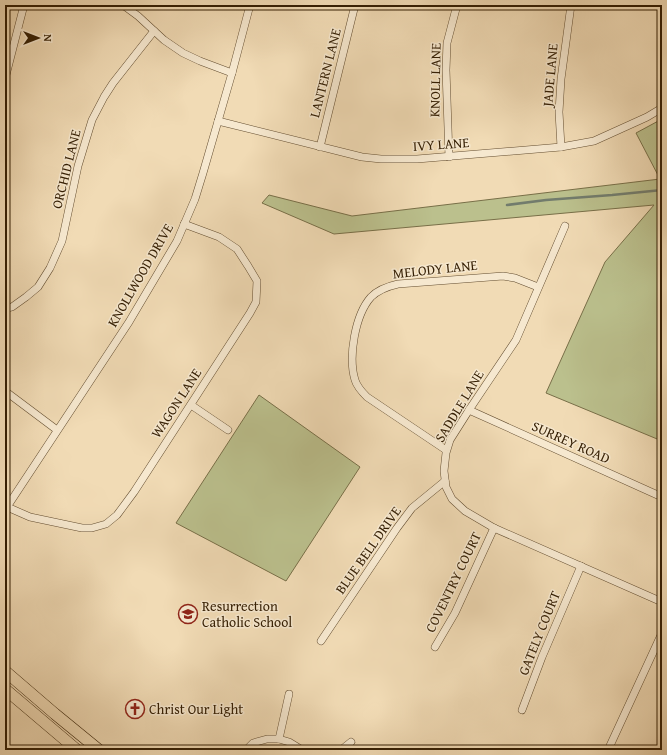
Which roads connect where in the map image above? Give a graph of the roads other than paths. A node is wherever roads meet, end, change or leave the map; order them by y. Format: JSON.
{"nodes":[{"id":1,"x":24,"y":5,"type":"edge"},
{"id":2,"x":122,"y":5,"type":"edge"},
{"id":3,"x":250,"y":5,"type":"edge"},
{"id":4,"x":355,"y":5,"type":"edge"},
{"id":5,"x":457,"y":5,"type":"edge"},
{"id":6,"x":571,"y":5,"type":"edge"},
{"id":7,"x":154,"y":31,"type":"junction"},
{"id":8,"x":232,"y":73,"type":"junction"},
{"id":9,"x":5,"y":79,"type":"edge"},
{"id":10,"x":662,"y":108,"type":"edge"},
{"id":11,"x":218,"y":121,"type":"junction"},
{"id":12,"x":320,"y":147,"type":"junction"},
{"id":13,"x":561,"y":147,"type":"junction"},
{"id":14,"x":449,"y":157,"type":"junction"},
{"id":15,"x":184,"y":224,"type":"junction"},
{"id":16,"x":565,"y":226,"type":"dead end"},
{"id":17,"x":538,"y":287,"type":"junction"},
{"id":18,"x":5,"y":309,"type":"edge"},
{"id":19,"x":5,"y":391,"type":"edge"},
{"id":20,"x":191,"y":405,"type":"junction"},
{"id":21,"x":469,"y":410,"type":"junction"},
{"id":22,"x":57,"y":430,"type":"junction"},
{"id":23,"x":228,"y":430,"type":"dead end"},
{"id":24,"x":446,"y":450,"type":"junction"},
{"id":25,"x":446,"y":481,"type":"junction"},
{"id":26,"x":662,"y":498,"type":"edge"},
{"id":27,"x":6,"y":507,"type":"edge"},
{"id":28,"x":494,"y":528,"type":"junction"},
{"id":29,"x":581,"y":566,"type":"junction"},
{"id":30,"x":662,"y":602,"type":"edge"},
{"id":31,"x":662,"y":633,"type":"edge"},
{"id":32,"x":321,"y":641,"type":"dead end"},
{"id":33,"x":436,"y":647,"type":"dead end"},
{"id":34,"x":5,"y":671,"type":"edge"},
{"id":35,"x":5,"y":689,"type":"edge"},
{"id":36,"x":289,"y":694,"type":"dead end"},
{"id":37,"x":522,"y":710,"type":"dead end"},
{"id":38,"x":279,"y":740,"type":"junction"},
{"id":39,"x":351,"y":742,"type":"dead end"},
{"id":40,"x":77,"y":750,"type":"edge"},
{"id":41,"x":99,"y":750,"type":"edge"},
{"id":42,"x":246,"y":750,"type":"edge"},
{"id":43,"x":302,"y":750,"type":"edge"},
{"id":44,"x":341,"y":750,"type":"edge"},
{"id":45,"x":608,"y":750,"type":"edge"}],
"edges":[{"from":1,"to":9,"type":"street"},
{"from":2,"to":7,"type":"street"},
{"from":3,"to":8,"type":"street","name":"KNOLLWOOD DRIVE"},
{"from":4,"to":12,"type":"street","name":"LANTERN LANE"},
{"from":5,"to":14,"type":"street","name":"KNOLL LANE"},
{"from":6,"to":13,"type":"street","name":"JADE LANE"},
{"from":7,"to":8,"type":"street"},
{"from":7,"to":18,"type":"street","name":"ORCHID LANE"},
{"from":8,"to":11,"type":"street","name":"KNOLLWOOD DRIVE"},
{"from":10,"to":13,"type":"street","name":"IVY LANE"},
{"from":11,"to":12,"type":"street","name":"IVY LANE"},
{"from":11,"to":15,"type":"street","name":"KNOLLWOOD DRIVE"},
{"from":12,"to":14,"type":"street","name":"IVY LANE"},
{"from":13,"to":14,"type":"street","name":"IVY LANE"},
{"from":15,"to":20,"type":"street","name":"WAGON LANE"},
{"from":15,"to":22,"type":"street","name":"KNOLLWOOD DRIVE"},
{"from":16,"to":17,"type":"street","name":"SADDLE LANE"},
{"from":17,"to":21,"type":"street","name":"SADDLE LANE"},
{"from":17,"to":24,"type":"street","name":"MELODY LANE"},
{"from":19,"to":22,"type":"street"},
{"from":20,"to":23,"type":"street"},
{"from":20,"to":27,"type":"street","name":"WAGON LANE"},
{"from":21,"to":24,"type":"street","name":"SADDLE LANE"},
{"from":21,"to":26,"type":"street","name":"SURREY ROAD"},
{"from":22,"to":27,"type":"street","name":"KNOLLWOOD DRIVE"},
{"from":24,"to":25,"type":"street","name":"SADDLE LANE"},
{"from":25,"to":28,"type":"street","name":"SADDLE LANE"},
{"from":25,"to":32,"type":"street","name":"BLUE BELL DRIVE"},
{"from":28,"to":29,"type":"street","name":"SADDLE LANE"},
{"from":28,"to":33,"type":"street","name":"COVENTRY COURT"},
{"from":29,"to":30,"type":"street","name":"SADDLE LANE"},
{"from":29,"to":37,"type":"street","name":"GATELY COURT"},
{"from":31,"to":45,"type":"street"},
{"from":34,"to":41,"type":"main road"},
{"from":35,"to":40,"type":"main road"},
{"from":36,"to":38,"type":"street"},
{"from":38,"to":42,"type":"street"},
{"from":38,"to":43,"type":"street"},
{"from":39,"to":44,"type":"street"}]}
